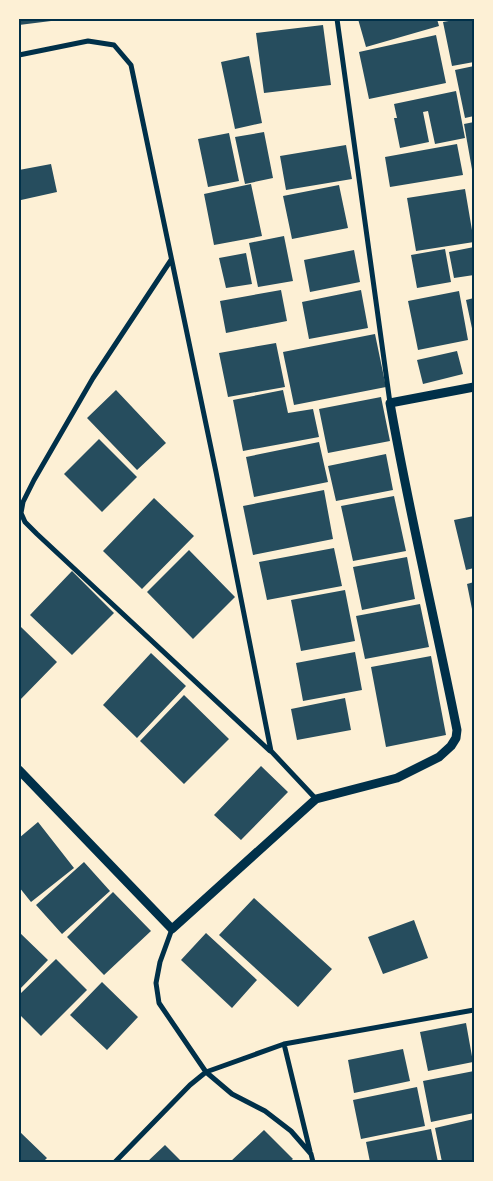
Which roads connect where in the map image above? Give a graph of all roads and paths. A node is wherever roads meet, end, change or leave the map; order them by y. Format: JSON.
{"nodes":[{"id":1,"x":337,"y":19,"type":"edge"},
{"id":2,"x":19,"y":54,"type":"edge"},
{"id":3,"x":172,"y":260,"type":"junction"},
{"id":4,"x":474,"y":387,"type":"edge"},
{"id":5,"x":390,"y":403,"type":"junction"},
{"id":6,"x":271,"y":751,"type":"junction"},
{"id":7,"x":19,"y":770,"type":"edge"},
{"id":8,"x":316,"y":798,"type":"junction"},
{"id":9,"x":172,"y":929,"type":"junction"},
{"id":10,"x":474,"y":1010,"type":"edge"},
{"id":11,"x":284,"y":1044,"type":"junction"},
{"id":12,"x":206,"y":1072,"type":"junction"},
{"id":13,"x":311,"y":1154,"type":"junction"},
{"id":14,"x":115,"y":1162,"type":"edge"},
{"id":15,"x":313,"y":1162,"type":"edge"}],
"edges":[{"from":1,"to":5,"type":"street"},
{"from":2,"to":3,"type":"street"},
{"from":3,"to":6,"type":"street"},
{"from":3,"to":6,"type":"street"},
{"from":4,"to":5,"type":"street"},
{"from":5,"to":8,"type":"street"},
{"from":6,"to":8,"type":"street"},
{"from":7,"to":9,"type":"street"},
{"from":8,"to":9,"type":"street"},
{"from":9,"to":12,"type":"street"},
{"from":10,"to":11,"type":"street"},
{"from":11,"to":12,"type":"street"},
{"from":11,"to":13,"type":"street"},
{"from":12,"to":13,"type":"street"},
{"from":12,"to":14,"type":"street"},
{"from":13,"to":15,"type":"street"}]}
